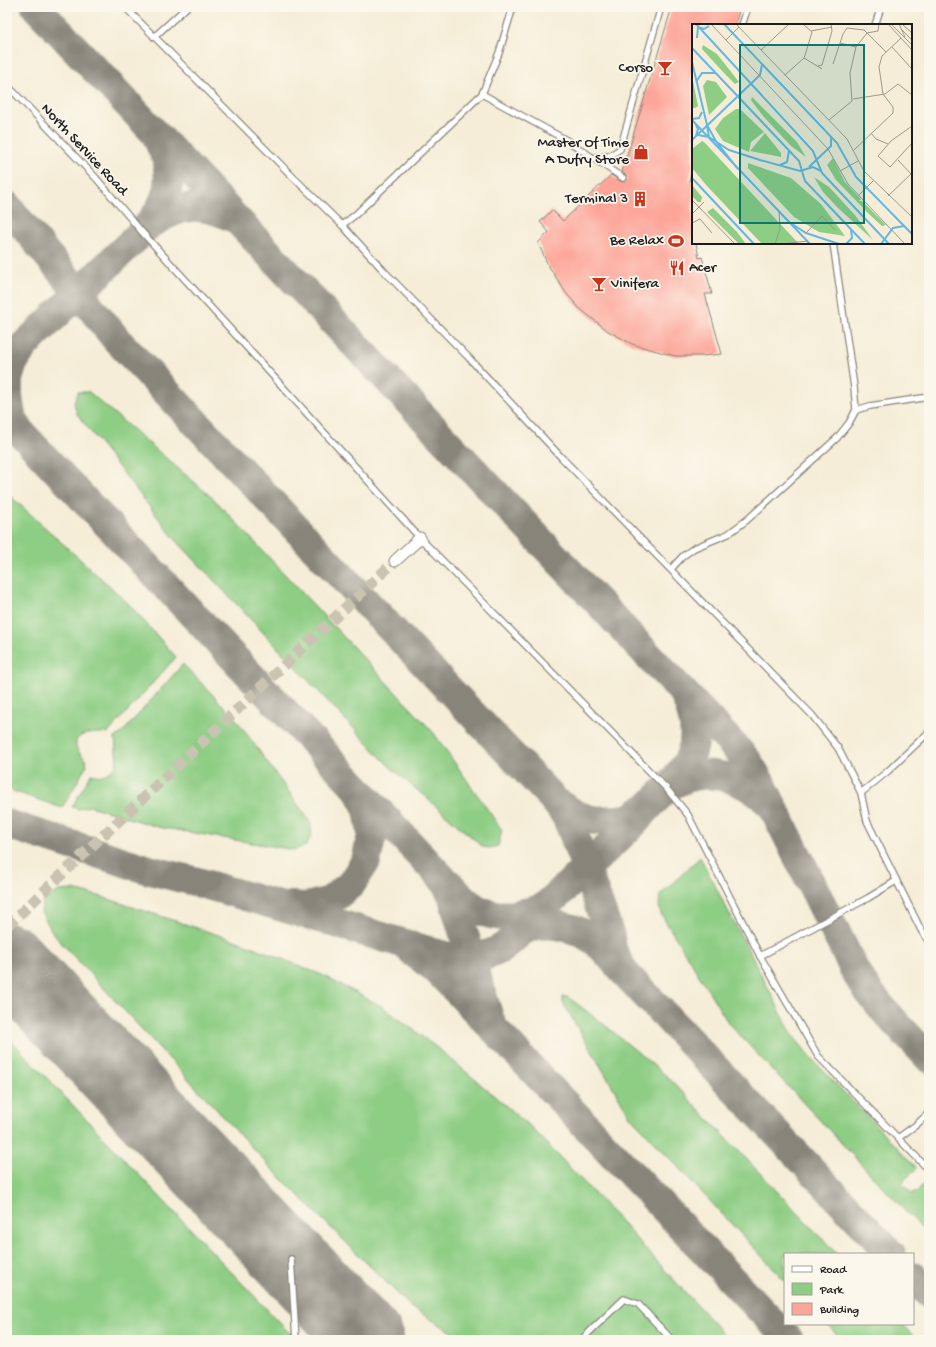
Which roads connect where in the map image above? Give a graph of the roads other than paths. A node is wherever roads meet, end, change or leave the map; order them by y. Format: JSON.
{"nodes":[{"id":1,"x":125,"y":7,"type":"edge"},
{"id":2,"x":187,"y":7,"type":"edge"},
{"id":3,"x":513,"y":7,"type":"edge"},
{"id":4,"x":661,"y":7,"type":"edge"},
{"id":5,"x":748,"y":7,"type":"edge"},
{"id":6,"x":873,"y":7,"type":"edge"},
{"id":7,"x":880,"y":9,"type":"edge"},
{"id":8,"x":742,"y":24,"type":"edge"},
{"id":9,"x":875,"y":24,"type":"edge"},
{"id":10,"x":154,"y":37,"type":"junction"},
{"id":11,"x":7,"y":85,"type":"edge"},
{"id":12,"x":482,"y":94,"type":"junction"},
{"id":13,"x":593,"y":158,"type":"junction"},
{"id":14,"x":623,"y":178,"type":"dead end"},
{"id":15,"x":342,"y":225,"type":"junction"},
{"id":16,"x":833,"y":244,"type":"edge"},
{"id":17,"x":929,"y":397,"type":"edge"},
{"id":18,"x":856,"y":410,"type":"junction"},
{"id":19,"x":420,"y":538,"type":"junction"},
{"id":20,"x":395,"y":561,"type":"tunnel mouth"},
{"id":21,"x":671,"y":569,"type":"junction"},
{"id":22,"x":929,"y":732,"type":"edge"},
{"id":23,"x":861,"y":793,"type":"junction"},
{"id":24,"x":896,"y":881,"type":"junction"},
{"id":25,"x":929,"y":942,"type":"edge"},
{"id":26,"x":760,"y":956,"type":"junction"},
{"id":27,"x":929,"y":1113,"type":"edge"},
{"id":28,"x":898,"y":1138,"type":"junction"},
{"id":29,"x":929,"y":1170,"type":"edge"},
{"id":30,"x":290,"y":1259,"type":"dead end"},
{"id":31,"x":296,"y":1340,"type":"edge"},
{"id":32,"x":580,"y":1340,"type":"edge"},
{"id":33,"x":672,"y":1340,"type":"edge"}],
"edges":[{"from":1,"to":10,"type":"lane"},
{"from":2,"to":10,"type":"lane"},
{"from":3,"to":12,"type":"lane"},
{"from":4,"to":13,"type":"lane"},
{"from":5,"to":8,"type":"lane"},
{"from":6,"to":7,"type":"lane"},
{"from":7,"to":9,"type":"lane"},
{"from":10,"to":15,"type":"lane"},
{"from":11,"to":19,"type":"lane","name":"North Service Road"},
{"from":12,"to":13,"type":"lane"},
{"from":12,"to":15,"type":"lane"},
{"from":13,"to":14,"type":"lane"},
{"from":15,"to":21,"type":"lane"},
{"from":16,"to":18,"type":"lane"},
{"from":17,"to":18,"type":"lane"},
{"from":18,"to":21,"type":"lane"},
{"from":19,"to":20,"type":"street"},
{"from":19,"to":26,"type":"lane","name":"North Service Road"},
{"from":21,"to":23,"type":"lane"},
{"from":22,"to":23,"type":"lane"},
{"from":23,"to":24,"type":"lane"},
{"from":24,"to":25,"type":"lane"},
{"from":24,"to":26,"type":"lane"},
{"from":26,"to":28,"type":"lane","name":"North Service Road"},
{"from":27,"to":28,"type":"lane"},
{"from":28,"to":29,"type":"lane","name":"North Service Road"},
{"from":30,"to":31,"type":"lane"},
{"from":32,"to":33,"type":"lane"}]}
